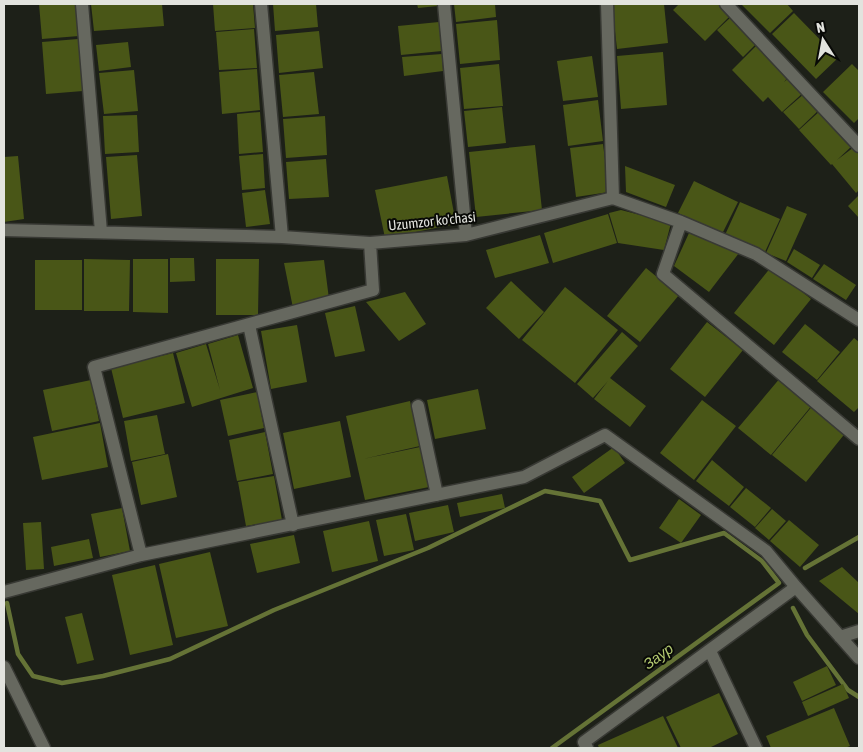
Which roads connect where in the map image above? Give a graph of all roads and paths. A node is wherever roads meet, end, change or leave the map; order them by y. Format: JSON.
{"nodes":[{"id":1,"x":82,"y":4,"type":"edge"},
{"id":2,"x":261,"y":4,"type":"edge"},
{"id":3,"x":444,"y":4,"type":"edge"},
{"id":4,"x":607,"y":4,"type":"edge"},
{"id":5,"x":726,"y":4,"type":"edge"},
{"id":6,"x":859,"y":146,"type":"edge"},
{"id":7,"x":613,"y":198,"type":"junction"},
{"id":8,"x":681,"y":222,"type":"junction"},
{"id":9,"x":4,"y":230,"type":"edge"},
{"id":10,"x":101,"y":232,"type":"junction"},
{"id":11,"x":466,"y":235,"type":"junction"},
{"id":12,"x":282,"y":237,"type":"junction"},
{"id":13,"x":370,"y":243,"type":"junction"},
{"id":14,"x":859,"y":320,"type":"edge"},
{"id":15,"x":249,"y":325,"type":"junction"},
{"id":16,"x":418,"y":406,"type":"dead end"},
{"id":17,"x":859,"y":440,"type":"edge"},
{"id":18,"x":437,"y":495,"type":"junction"},
{"id":19,"x":293,"y":524,"type":"junction"},
{"id":20,"x":141,"y":555,"type":"junction"},
{"id":21,"x":796,"y":587,"type":"junction"},
{"id":22,"x":4,"y":592,"type":"edge"},
{"id":23,"x":859,"y":630,"type":"edge"},
{"id":24,"x":840,"y":637,"type":"junction"},
{"id":25,"x":710,"y":651,"type":"junction"},
{"id":26,"x":859,"y":658,"type":"edge"},
{"id":27,"x":4,"y":667,"type":"edge"},
{"id":28,"x":44,"y":748,"type":"edge"},
{"id":29,"x":587,"y":748,"type":"edge"},
{"id":30,"x":756,"y":748,"type":"edge"}],
"edges":[{"from":1,"to":10,"type":"street"},
{"from":2,"to":12,"type":"street"},
{"from":3,"to":11,"type":"street"},
{"from":4,"to":7,"type":"street"},
{"from":5,"to":6,"type":"street"},
{"from":7,"to":8,"type":"street"},
{"from":7,"to":11,"type":"street","name":"Uzumzor ko'chasi"},
{"from":8,"to":14,"type":"street"},
{"from":8,"to":17,"type":"street"},
{"from":9,"to":10,"type":"street","name":"Uzumzor ko'chasi"},
{"from":10,"to":12,"type":"street","name":"Uzumzor ko'chasi"},
{"from":11,"to":13,"type":"street","name":"Uzumzor ko'chasi"},
{"from":12,"to":13,"type":"street","name":"Uzumzor ko'chasi"},
{"from":13,"to":15,"type":"street"},
{"from":15,"to":19,"type":"street"},
{"from":15,"to":20,"type":"street"},
{"from":16,"to":18,"type":"street"},
{"from":18,"to":19,"type":"street"},
{"from":18,"to":21,"type":"street"},
{"from":19,"to":20,"type":"street"},
{"from":20,"to":22,"type":"street"},
{"from":21,"to":24,"type":"street"},
{"from":21,"to":25,"type":"street"},
{"from":23,"to":24,"type":"street"},
{"from":24,"to":26,"type":"street"},
{"from":25,"to":29,"type":"street"},
{"from":25,"to":30,"type":"street"},
{"from":27,"to":28,"type":"street"}]}
